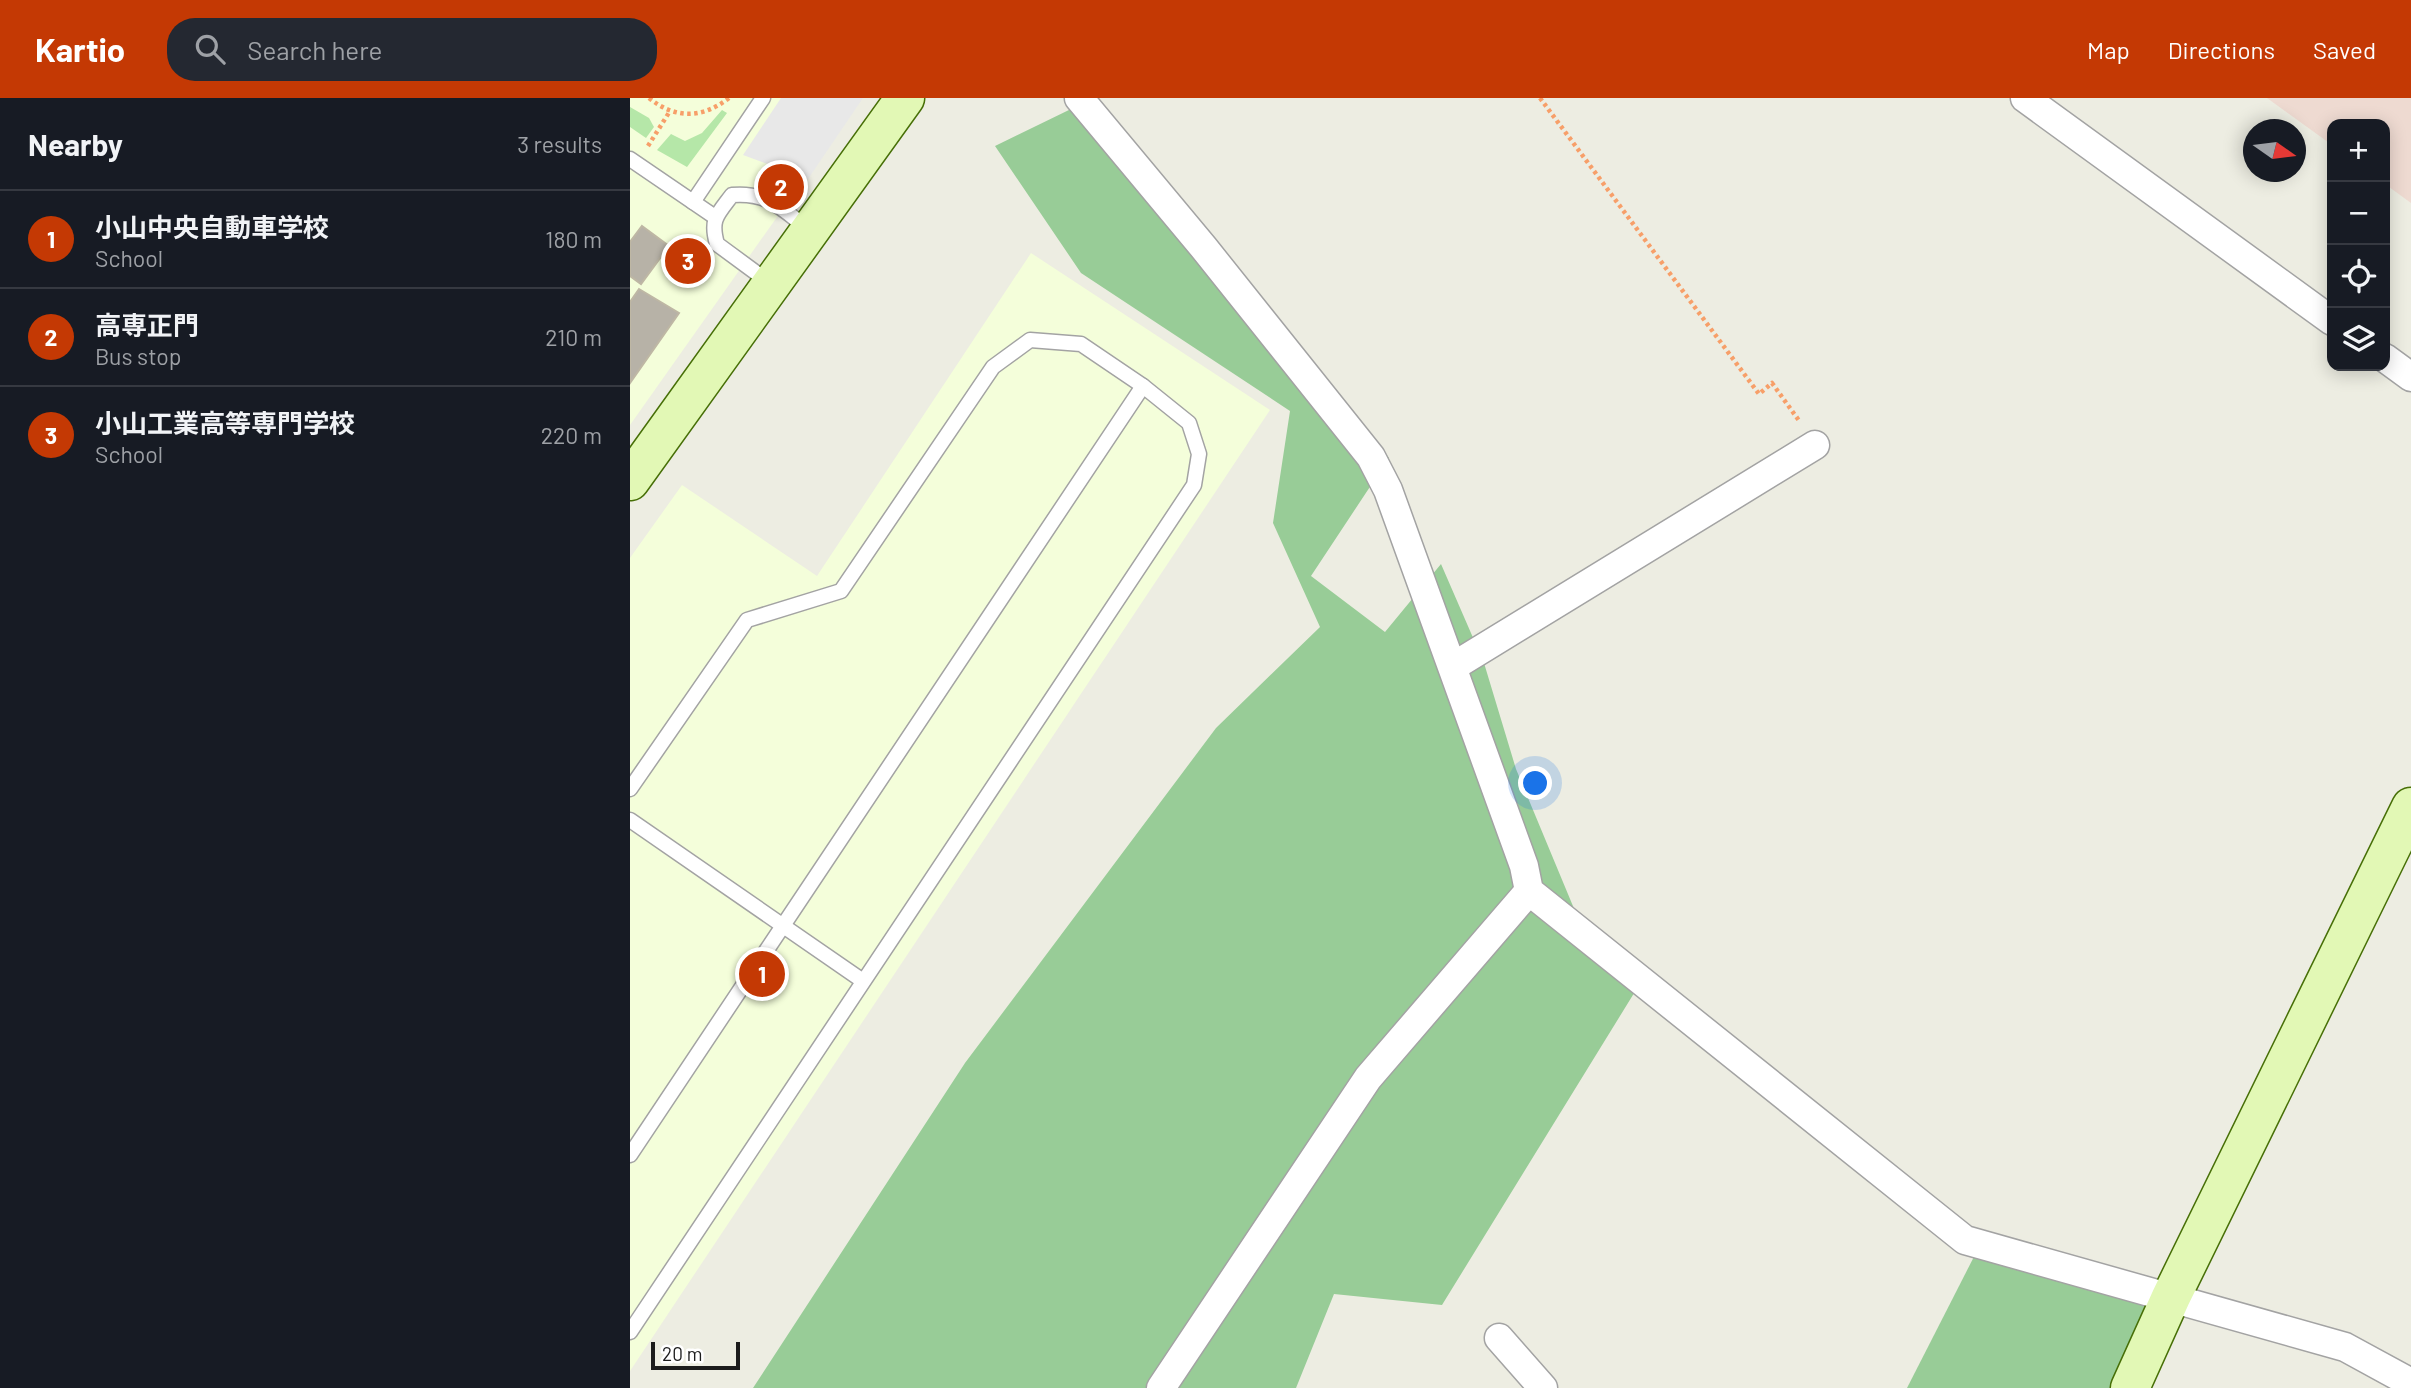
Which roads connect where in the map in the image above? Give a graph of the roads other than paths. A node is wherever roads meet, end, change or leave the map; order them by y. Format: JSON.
{"nodes":[{"id":1,"x":763,"y":98,"type":"edge"},
{"id":2,"x":905,"y":98,"type":"edge"},
{"id":3,"x":1079,"y":98,"type":"edge"},
{"id":4,"x":2025,"y":98,"type":"edge"},
{"id":5,"x":634,"y":161,"type":"edge"},
{"id":6,"x":693,"y":202,"type":"junction"},
{"id":7,"x":715,"y":217,"type":"junction"},
{"id":8,"x":809,"y":229,"type":"junction"},
{"id":9,"x":770,"y":283,"type":"junction"},
{"id":10,"x":2327,"y":317,"type":"edge"},
{"id":11,"x":2390,"y":362,"type":"edge"},
{"id":12,"x":2411,"y":377,"type":"edge"},
{"id":13,"x":1143,"y":386,"type":"junction"},
{"id":14,"x":1815,"y":445,"type":"road end"},
{"id":15,"x":630,"y":481,"type":"edge"},
{"id":16,"x":1454,"y":666,"type":"junction"},
{"id":17,"x":630,"y":789,"type":"edge"},
{"id":18,"x":2411,"y":807,"type":"edge"},
{"id":19,"x":630,"y":820,"type":"edge"},
{"id":20,"x":1529,"y":891,"type":"junction"},
{"id":21,"x":784,"y":925,"type":"junction"},
{"id":22,"x":863,"y":981,"type":"junction"},
{"id":23,"x":630,"y":1155,"type":"edge"},
{"id":24,"x":2171,"y":1297,"type":"junction"},
{"id":25,"x":630,"y":1332,"type":"edge"},
{"id":26,"x":1499,"y":1338,"type":"dead end"},
{"id":27,"x":2411,"y":1383,"type":"edge"},
{"id":28,"x":1161,"y":1388,"type":"edge"},
{"id":29,"x":1543,"y":1388,"type":"edge"},
{"id":30,"x":2130,"y":1388,"type":"edge"}],
"edges":[{"from":1,"to":6,"type":"lane"},
{"from":2,"to":8,"type":"street"},
{"from":3,"to":16,"type":"street"},
{"from":4,"to":10,"type":"street"},
{"from":5,"to":6,"type":"lane"},
{"from":6,"to":7,"type":"lane"},
{"from":7,"to":8,"type":"lane"},
{"from":7,"to":9,"type":"lane"},
{"from":8,"to":9,"type":"street"},
{"from":9,"to":15,"type":"street"},
{"from":11,"to":12,"type":"street"},
{"from":13,"to":17,"type":"lane"},
{"from":13,"to":21,"type":"lane"},
{"from":13,"to":22,"type":"lane"},
{"from":14,"to":16,"type":"street"},
{"from":16,"to":20,"type":"street"},
{"from":18,"to":24,"type":"street"},
{"from":19,"to":21,"type":"lane"},
{"from":20,"to":24,"type":"street"},
{"from":20,"to":28,"type":"street"},
{"from":21,"to":22,"type":"lane"},
{"from":21,"to":23,"type":"lane"},
{"from":22,"to":25,"type":"lane"},
{"from":24,"to":27,"type":"street"},
{"from":24,"to":30,"type":"street"},
{"from":26,"to":29,"type":"street"}]}
